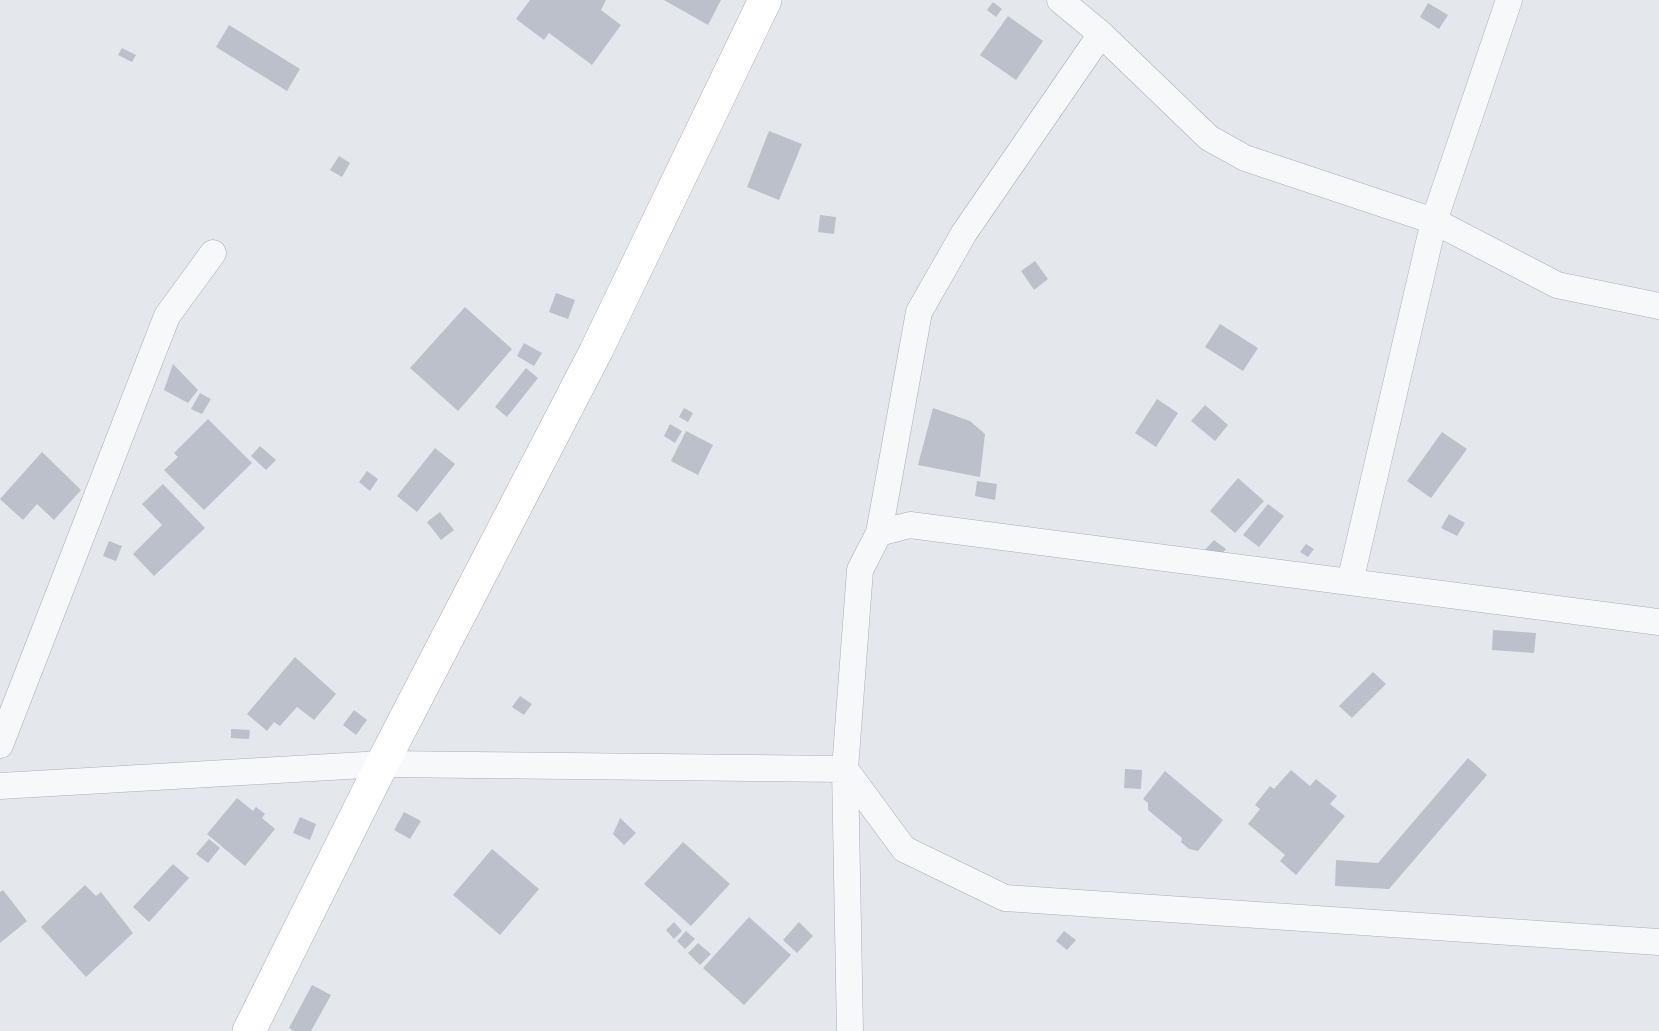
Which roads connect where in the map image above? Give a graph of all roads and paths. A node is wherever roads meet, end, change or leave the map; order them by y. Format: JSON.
{"nodes":[{"id":1,"x":765,"y":0,"type":"edge"},
{"id":2,"x":1060,"y":0,"type":"edge"},
{"id":3,"x":1509,"y":0,"type":"edge"},
{"id":4,"x":1101,"y":34,"type":"junction"},
{"id":5,"x":1434,"y":221,"type":"junction"},
{"id":6,"x":213,"y":252,"type":"dead end"},
{"id":7,"x":1659,"y":306,"type":"edge"},
{"id":8,"x":879,"y":533,"type":"junction"},
{"id":9,"x":1350,"y":582,"type":"junction"},
{"id":10,"x":1659,"y":621,"type":"edge"},
{"id":11,"x":0,"y":745,"type":"edge"},
{"id":12,"x":382,"y":764,"type":"junction"},
{"id":13,"x":845,"y":769,"type":"junction"},
{"id":14,"x":0,"y":786,"type":"edge"},
{"id":15,"x":1659,"y":942,"type":"edge"},
{"id":16,"x":249,"y":1031,"type":"edge"},
{"id":17,"x":850,"y":1031,"type":"edge"}],
"edges":[{"from":1,"to":12,"type":"street"},
{"from":2,"to":4,"type":"street"},
{"from":3,"to":5,"type":"street"},
{"from":4,"to":5,"type":"street"},
{"from":4,"to":8,"type":"street"},
{"from":5,"to":7,"type":"street"},
{"from":5,"to":9,"type":"street"},
{"from":6,"to":11,"type":"street"},
{"from":8,"to":9,"type":"street"},
{"from":8,"to":13,"type":"street"},
{"from":9,"to":10,"type":"street"},
{"from":12,"to":13,"type":"street"},
{"from":12,"to":14,"type":"street"},
{"from":12,"to":16,"type":"street"},
{"from":13,"to":15,"type":"street"},
{"from":13,"to":17,"type":"street"}]}
